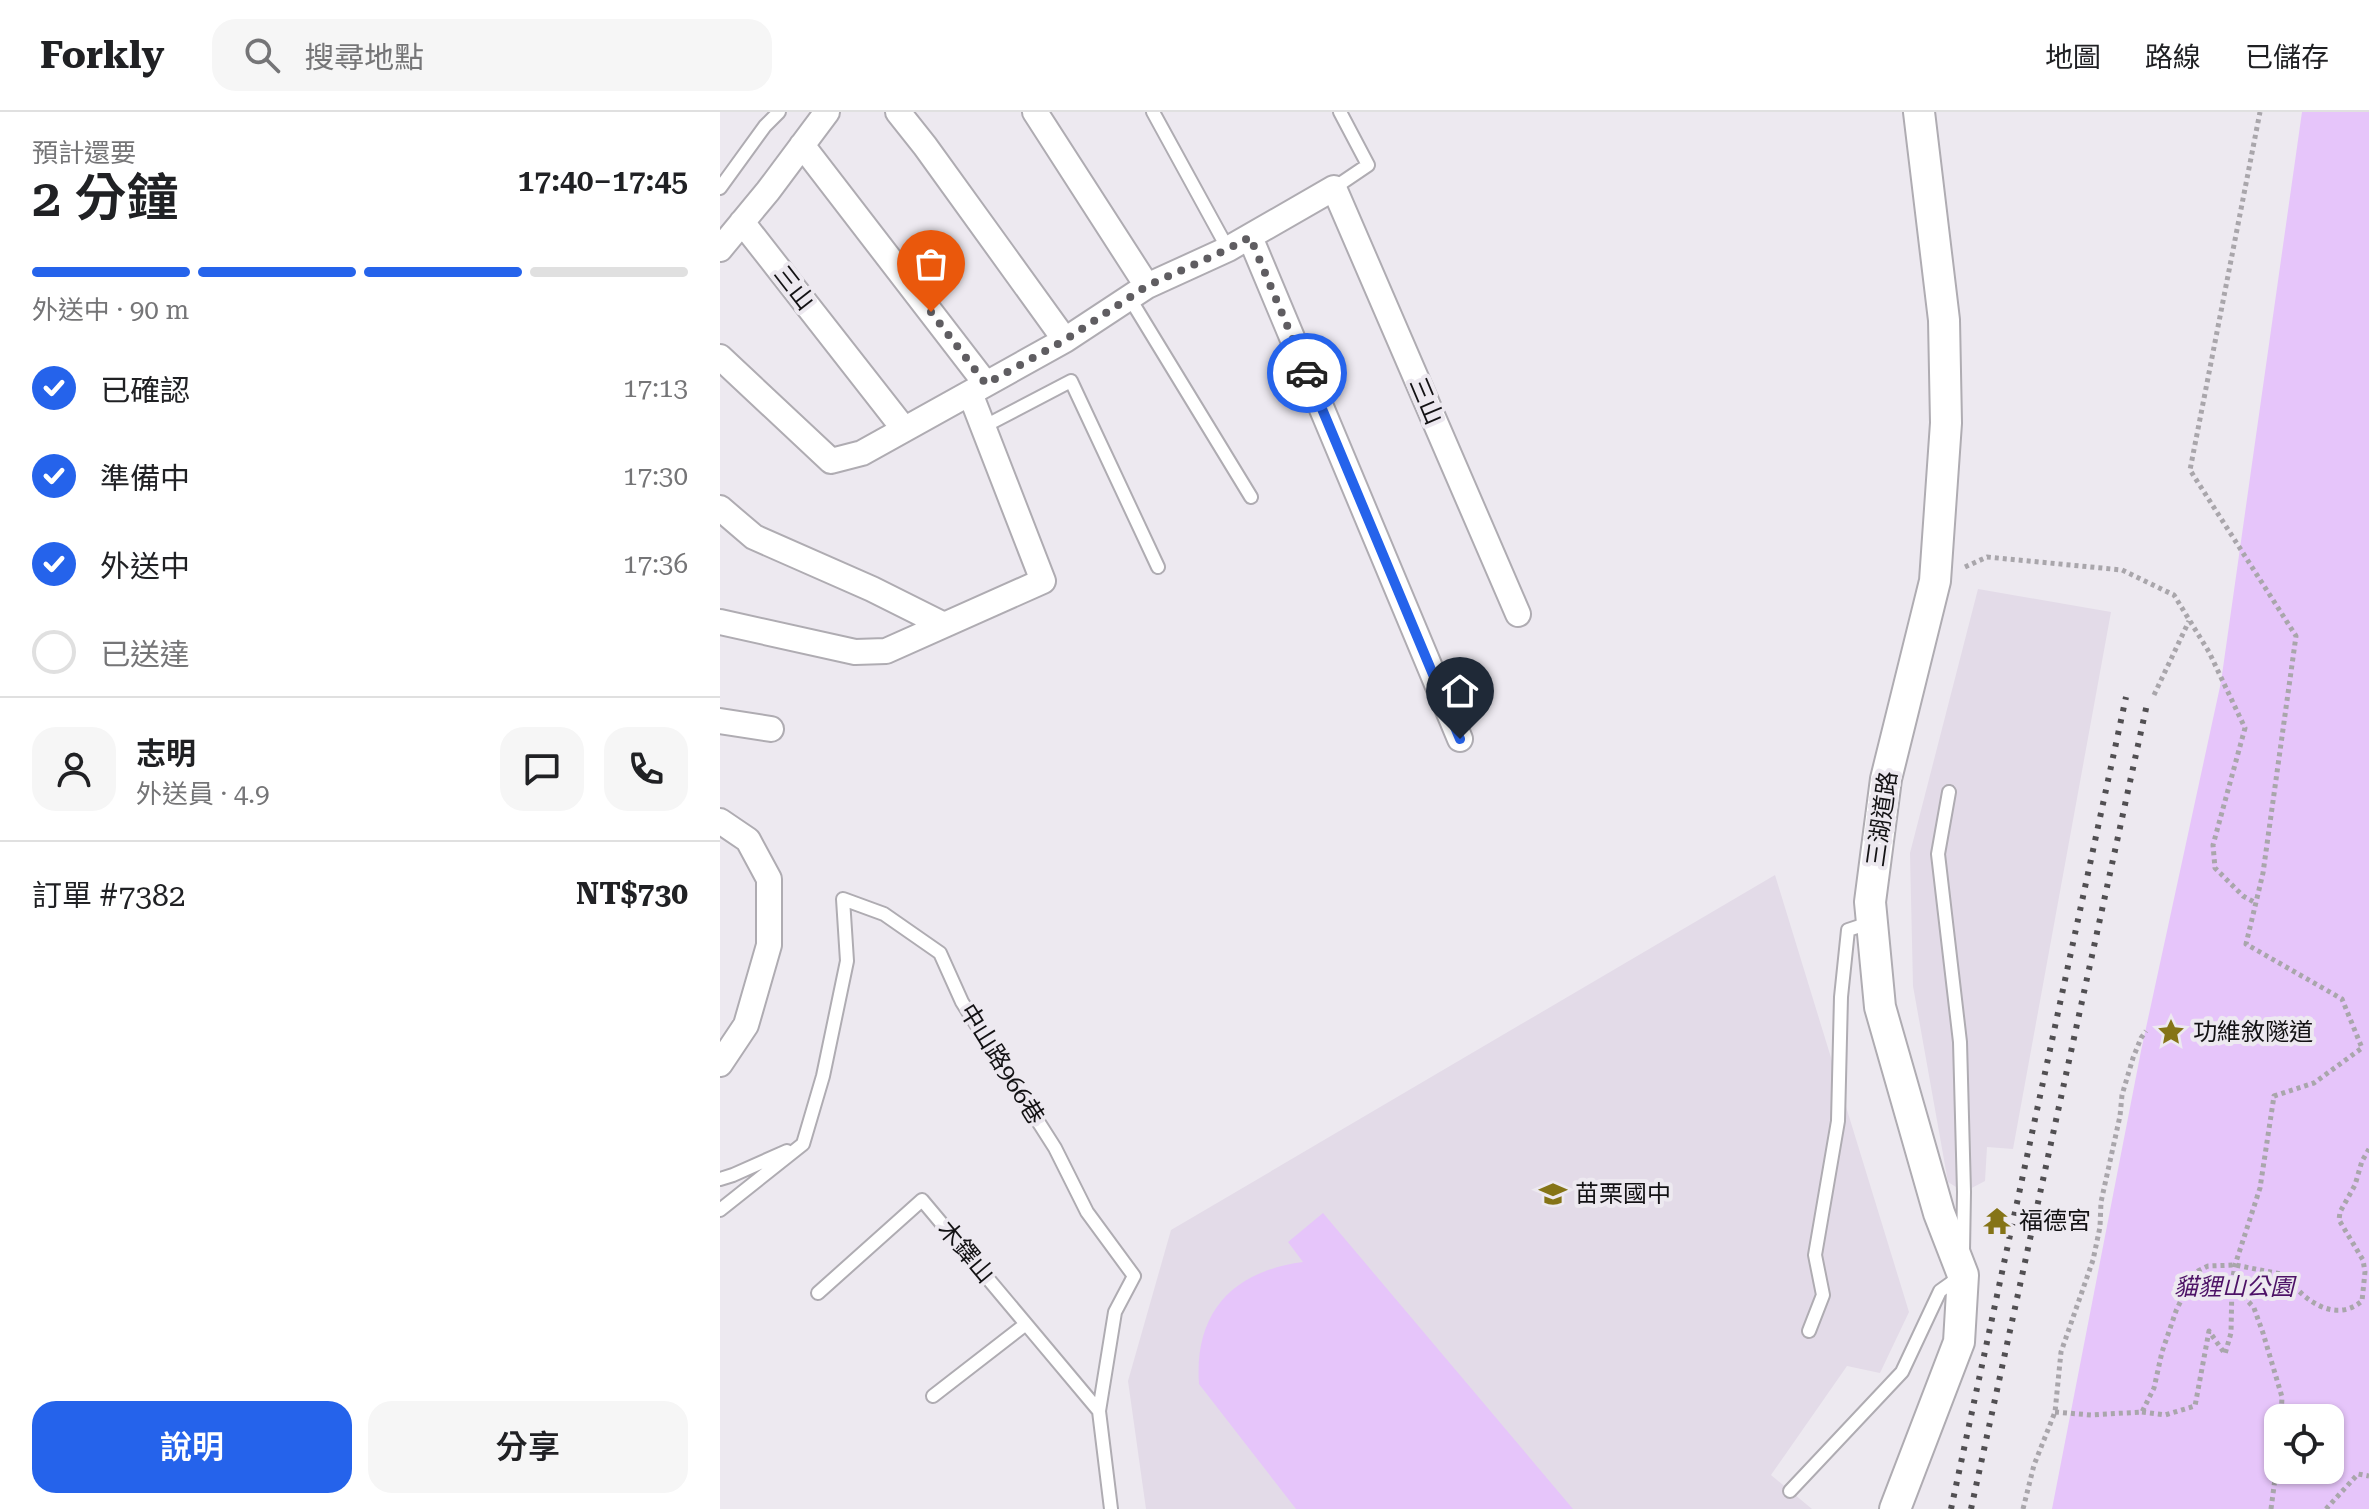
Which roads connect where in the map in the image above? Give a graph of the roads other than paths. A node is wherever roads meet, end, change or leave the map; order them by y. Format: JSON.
{"nodes":[{"id":1,"x":779,"y":112,"type":"edge"},
{"id":2,"x":827,"y":112,"type":"edge"},
{"id":3,"x":898,"y":112,"type":"edge"},
{"id":4,"x":1035,"y":112,"type":"edge"},
{"id":5,"x":1153,"y":112,"type":"edge"},
{"id":6,"x":1340,"y":112,"type":"edge"},
{"id":7,"x":1919,"y":112,"type":"edge"},
{"id":8,"x":802,"y":145,"type":"junction"},
{"id":9,"x":720,"y":188,"type":"edge"},
{"id":10,"x":1334,"y":188,"type":"junction"},
{"id":11,"x":742,"y":222,"type":"junction"},
{"id":12,"x":1250,"y":237,"type":"junction"},
{"id":13,"x":720,"y":249,"type":"edge"},
{"id":14,"x":1228,"y":249,"type":"junction"},
{"id":15,"x":1138,"y":292,"type":"junction"},
{"id":16,"x":1065,"y":340,"type":"junction"},
{"id":17,"x":720,"y":357,"type":"edge"},
{"id":18,"x":978,"y":388,"type":"junction"},
{"id":19,"x":983,"y":427,"type":"junction"},
{"id":20,"x":904,"y":429,"type":"junction"},
{"id":21,"x":1251,"y":497,"type":"dead end"},
{"id":22,"x":720,"y":508,"type":"edge"},
{"id":23,"x":1158,"y":567,"type":"dead end"},
{"id":24,"x":1518,"y":614,"type":"dead end"},
{"id":25,"x":720,"y":622,"type":"edge"},
{"id":26,"x":944,"y":625,"type":"junction"},
{"id":27,"x":720,"y":721,"type":"edge"},
{"id":28,"x":771,"y":729,"type":"dead end"},
{"id":29,"x":1460,"y":739,"type":"dead end"},
{"id":30,"x":1949,"y":792,"type":"dead end"},
{"id":31,"x":720,"y":821,"type":"edge"},
{"id":32,"x":1872,"y":922,"type":"junction"},
{"id":33,"x":720,"y":1064,"type":"edge"},
{"id":34,"x":803,"y":1144,"type":"junction"},
{"id":35,"x":720,"y":1179,"type":"edge"},
{"id":36,"x":720,"y":1210,"type":"edge"},
{"id":37,"x":1963,"y":1275,"type":"junction"},
{"id":38,"x":818,"y":1293,"type":"dead end"},
{"id":39,"x":1026,"y":1324,"type":"junction"},
{"id":40,"x":1809,"y":1331,"type":"dead end"},
{"id":41,"x":933,"y":1396,"type":"dead end"},
{"id":42,"x":1099,"y":1411,"type":"junction"},
{"id":43,"x":1790,"y":1491,"type":"dead end"},
{"id":44,"x":1111,"y":1509,"type":"edge"},
{"id":45,"x":1895,"y":1509,"type":"edge"}],
"edges":[{"from":1,"to":9,"type":"lane"},
{"from":2,"to":8,"type":"street"},
{"from":3,"to":16,"type":"street"},
{"from":4,"to":15,"type":"street"},
{"from":5,"to":14,"type":"lane"},
{"from":6,"to":10,"type":"lane"},
{"from":7,"to":32,"type":"street","name":"三湖道路"},
{"from":8,"to":11,"type":"street"},
{"from":8,"to":18,"type":"street"},
{"from":10,"to":12,"type":"street"},
{"from":10,"to":24,"type":"street","name":"三山"},
{"from":11,"to":13,"type":"street"},
{"from":11,"to":20,"type":"street","name":"三山"},
{"from":12,"to":14,"type":"street"},
{"from":12,"to":29,"type":"street"},
{"from":14,"to":15,"type":"street"},
{"from":15,"to":16,"type":"street"},
{"from":15,"to":21,"type":"lane"},
{"from":16,"to":18,"type":"street"},
{"from":17,"to":20,"type":"street"},
{"from":18,"to":19,"type":"street"},
{"from":18,"to":20,"type":"street"},
{"from":19,"to":23,"type":"lane"},
{"from":19,"to":26,"type":"street"},
{"from":22,"to":26,"type":"street"},
{"from":25,"to":26,"type":"street"},
{"from":27,"to":28,"type":"street"},
{"from":30,"to":37,"type":"lane"},
{"from":31,"to":33,"type":"street"},
{"from":32,"to":37,"type":"street","name":"三湖道路"},
{"from":32,"to":40,"type":"lane"},
{"from":34,"to":35,"type":"lane"},
{"from":34,"to":36,"type":"lane"},
{"from":34,"to":42,"type":"lane","name":"中山路966巷"},
{"from":37,"to":43,"type":"lane"},
{"from":37,"to":45,"type":"street","name":"三湖道路"},
{"from":38,"to":39,"type":"lane","name":"木鐸山"},
{"from":39,"to":41,"type":"lane"},
{"from":39,"to":42,"type":"lane","name":"木鐸山"},
{"from":42,"to":44,"type":"lane","name":"中山路966巷"}]}
